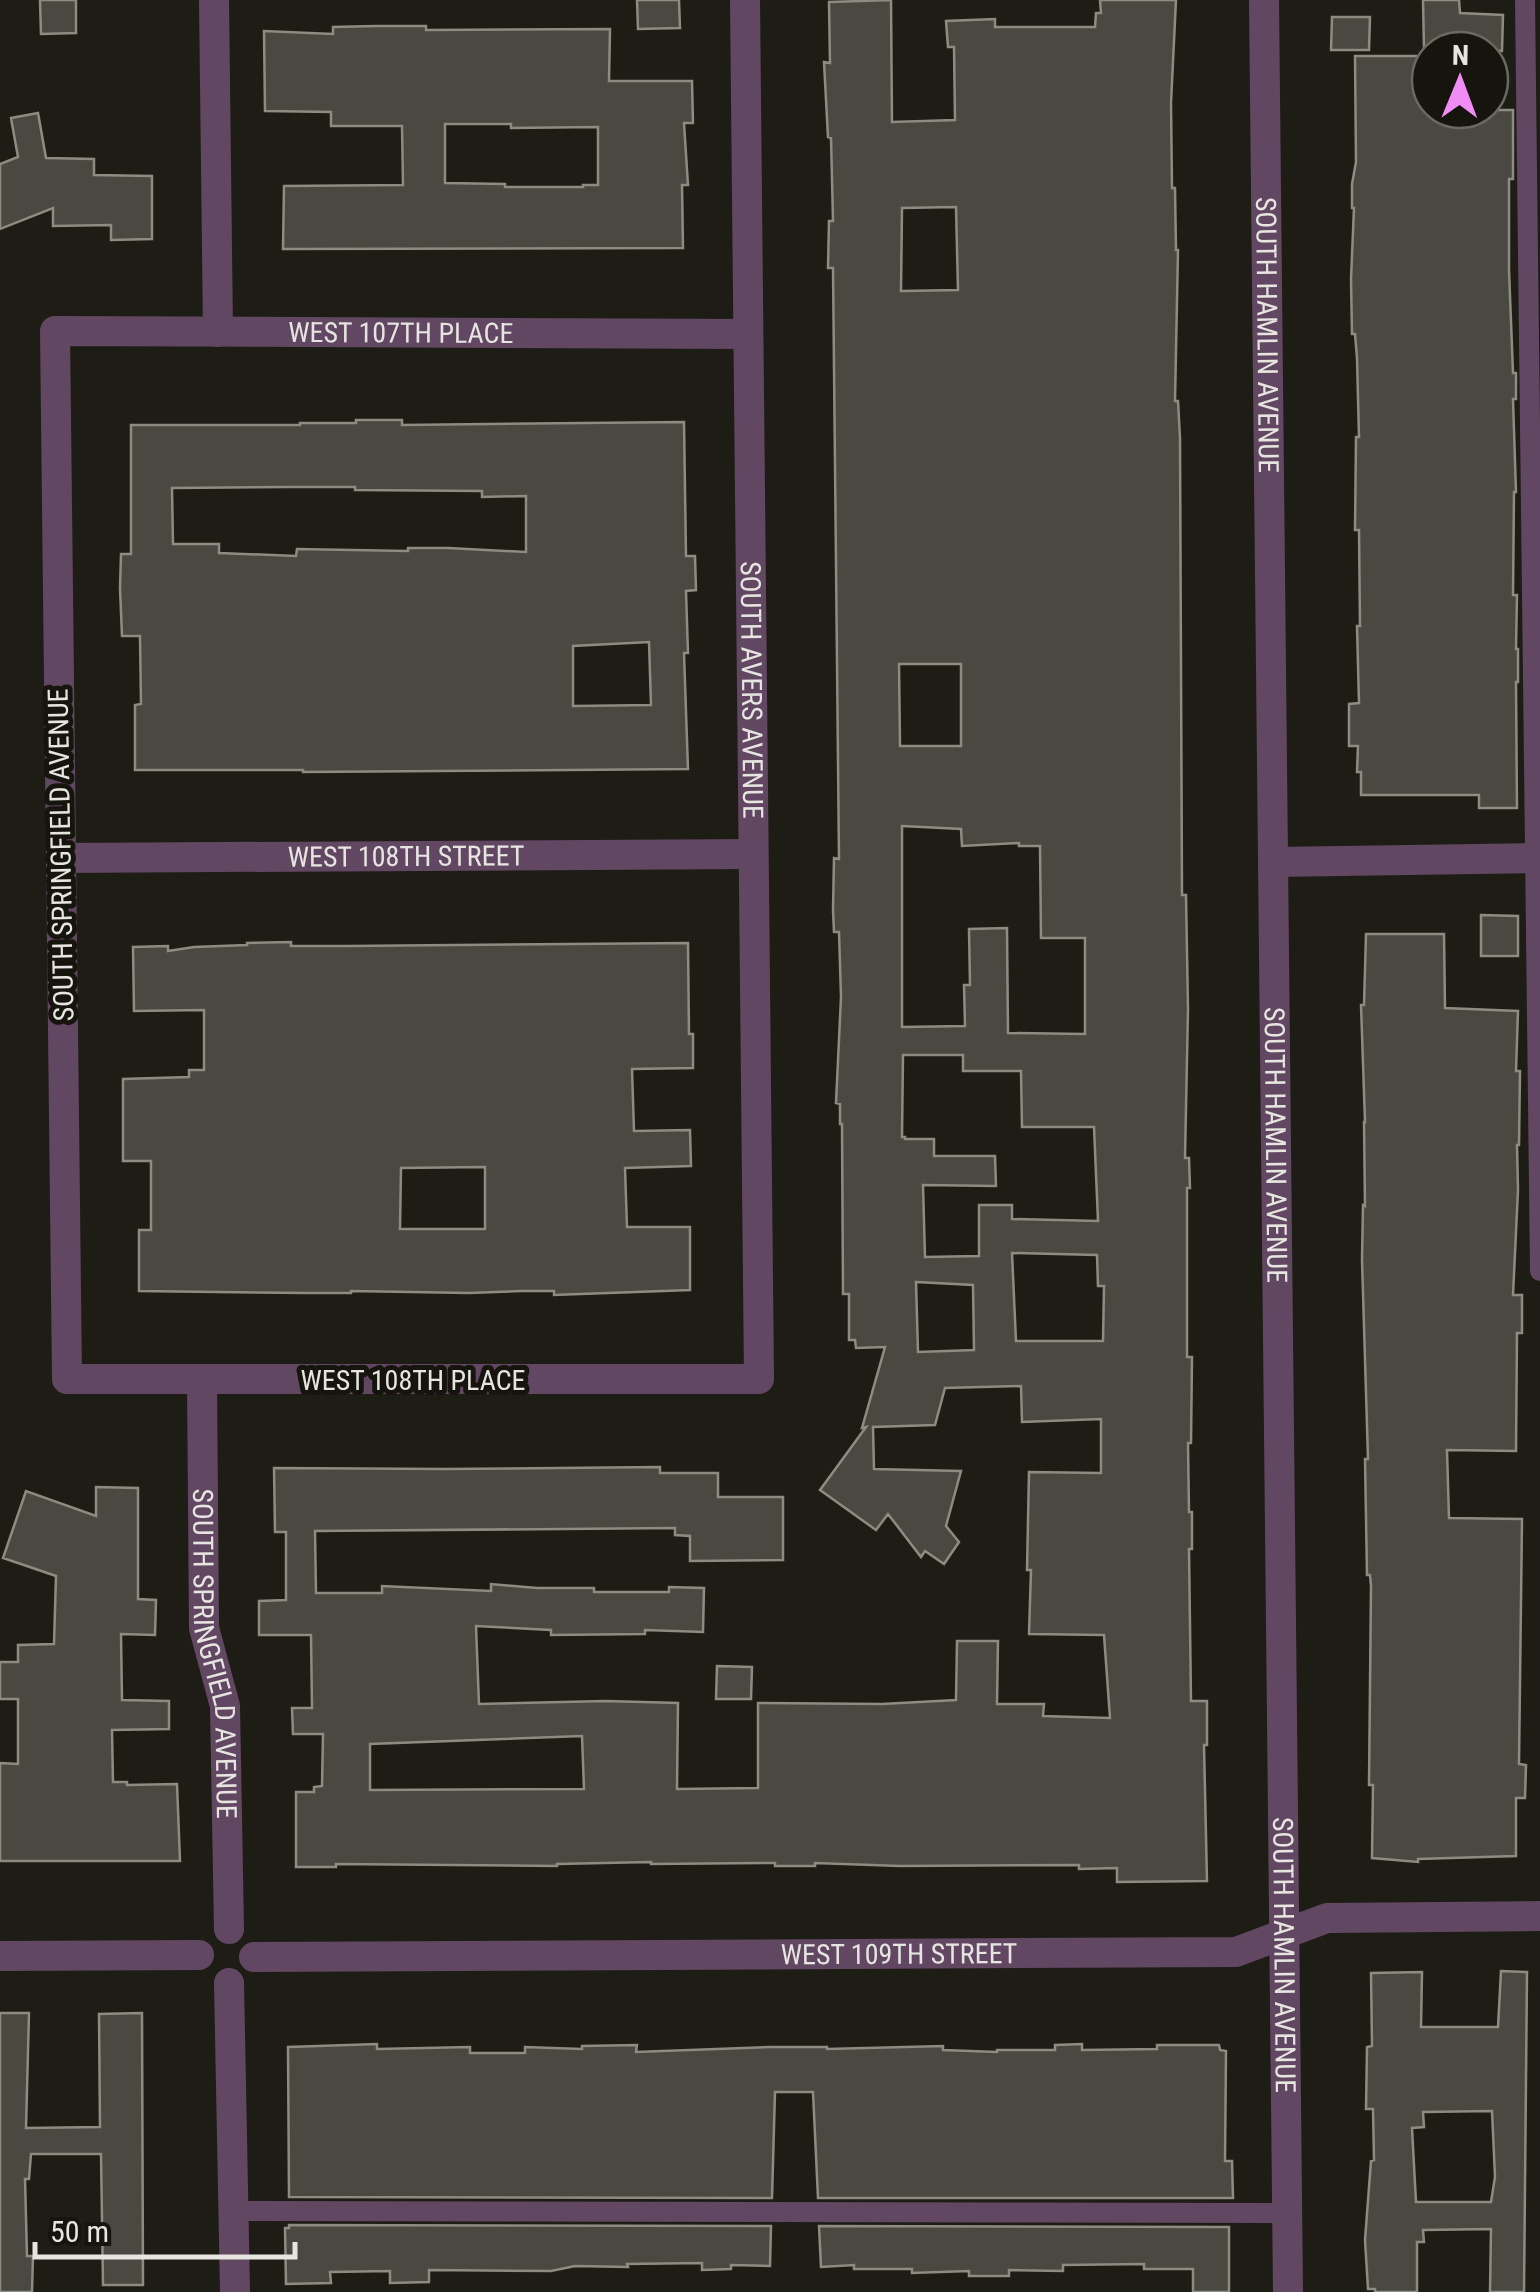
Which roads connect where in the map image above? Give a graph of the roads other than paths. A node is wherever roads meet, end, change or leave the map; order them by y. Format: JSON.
{"nodes":[{"id":1,"x":214,"y":0,"type":"edge"},
{"id":2,"x":745,"y":0,"type":"edge"},
{"id":3,"x":1264,"y":0,"type":"edge"},
{"id":4,"x":1524,"y":0,"type":"edge"},
{"id":5,"x":55,"y":331,"type":"joint"},
{"id":6,"x":218,"y":332,"type":"junction"},
{"id":7,"x":748,"y":334,"type":"junction"},
{"id":8,"x":753,"y":854,"type":"junction"},
{"id":9,"x":61,"y":858,"type":"junction"},
{"id":10,"x":1538,"y":858,"type":"edge"},
{"id":11,"x":1273,"y":862,"type":"junction"},
{"id":12,"x":1540,"y":1271,"type":"edge"},
{"id":13,"x":67,"y":1378,"type":"joint"},
{"id":14,"x":759,"y":1379,"type":"joint"},
{"id":15,"x":202,"y":1380,"type":"junction"},
{"id":16,"x":1540,"y":1916,"type":"edge"},
{"id":17,"x":230,"y":1928,"type":"junction"},
{"id":18,"x":1284,"y":1934,"type":"junction"},
{"id":19,"x":199,"y":1955,"type":"junction"},
{"id":20,"x":0,"y":1956,"type":"edge"},
{"id":21,"x":254,"y":1957,"type":"junction"},
{"id":22,"x":229,"y":1983,"type":"junction"},
{"id":23,"x":233,"y":2211,"type":"junction"},
{"id":24,"x":1287,"y":2213,"type":"junction"},
{"id":25,"x":235,"y":2292,"type":"edge"},
{"id":26,"x":1288,"y":2292,"type":"edge"}],
"edges":[{"from":1,"to":6,"type":"street"},
{"from":2,"to":7,"type":"street","name":"SOUTH AVERS AVENUE"},
{"from":3,"to":11,"type":"street","name":"SOUTH HAMLIN AVENUE"},
{"from":4,"to":10,"type":"lane"},
{"from":5,"to":6,"type":"street","name":"WEST 107TH PLACE"},
{"from":5,"to":9,"type":"street","name":"SOUTH SPRINGFIELD AVENUE"},
{"from":6,"to":7,"type":"street","name":"WEST 107TH PLACE"},
{"from":7,"to":8,"type":"street","name":"SOUTH AVERS AVENUE"},
{"from":8,"to":9,"type":"street","name":"WEST 108TH STREET"},
{"from":8,"to":14,"type":"street","name":"SOUTH AVERS AVENUE"},
{"from":9,"to":13,"type":"street","name":"SOUTH SPRINGFIELD AVENUE"},
{"from":10,"to":11,"type":"street"},
{"from":10,"to":12,"type":"lane"},
{"from":11,"to":18,"type":"street","name":"SOUTH HAMLIN AVENUE"},
{"from":13,"to":15,"type":"street","name":"WEST 108TH PLACE"},
{"from":14,"to":15,"type":"street","name":"WEST 108TH PLACE"},
{"from":15,"to":17,"type":"street","name":"SOUTH SPRINGFIELD AVENUE"},
{"from":16,"to":18,"type":"street","name":"WEST 109TH STREET"},
{"from":17,"to":19,"type":"street"},
{"from":17,"to":21,"type":"street"},
{"from":18,"to":21,"type":"street","name":"WEST 109TH STREET"},
{"from":18,"to":24,"type":"street","name":"SOUTH HAMLIN AVENUE"},
{"from":19,"to":20,"type":"street"},
{"from":19,"to":22,"type":"street"},
{"from":21,"to":22,"type":"street"},
{"from":22,"to":23,"type":"street"},
{"from":23,"to":24,"type":"lane"},
{"from":23,"to":25,"type":"street"},
{"from":24,"to":26,"type":"street","name":"SOUTH HAMLIN AVENUE"}]}
